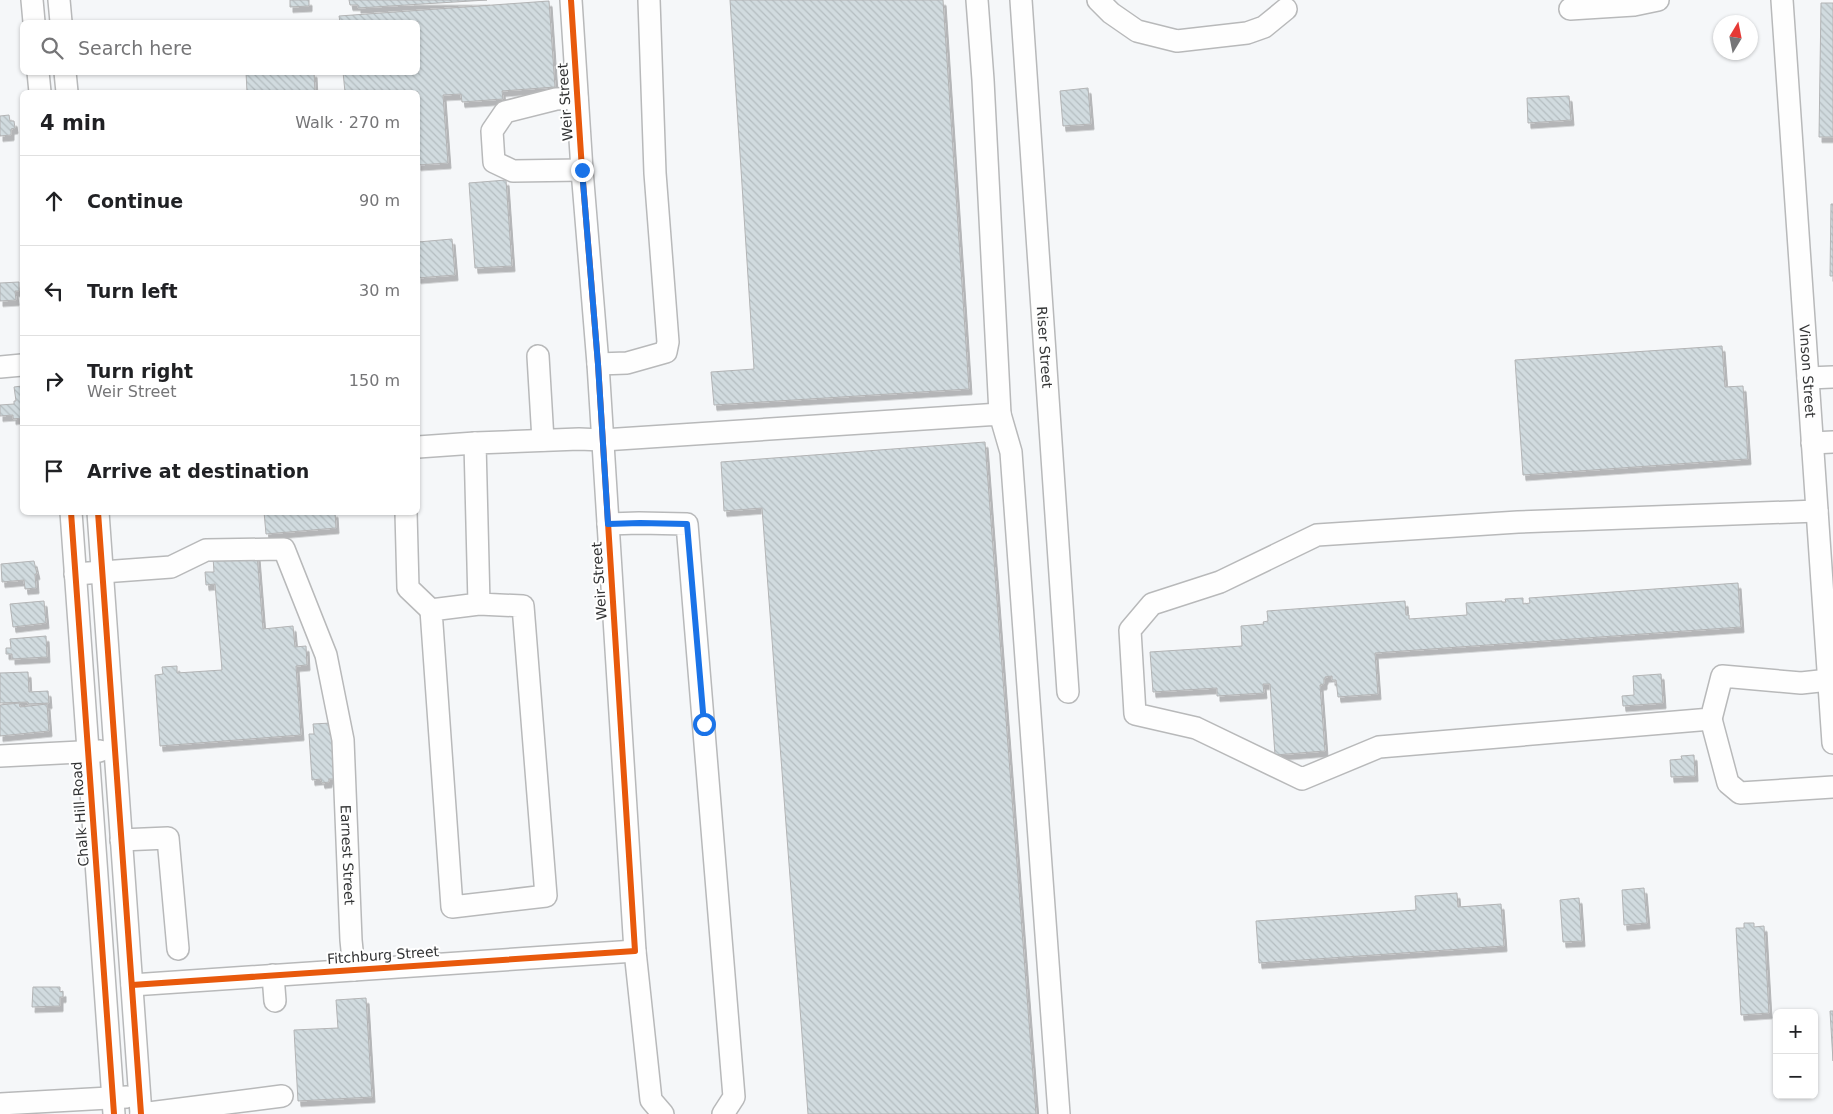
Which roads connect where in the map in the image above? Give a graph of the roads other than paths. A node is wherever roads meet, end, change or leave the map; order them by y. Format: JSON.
{"nodes":[{"id":1,"x":32,"y":0,"type":"edge"},
{"id":2,"x":59,"y":0,"type":"edge"},
{"id":3,"x":571,"y":0,"type":"edge"},
{"id":4,"x":648,"y":0,"type":"edge"},
{"id":5,"x":976,"y":0,"type":"edge"},
{"id":6,"x":1021,"y":0,"type":"edge"},
{"id":7,"x":1098,"y":0,"type":"edge"},
{"id":8,"x":1658,"y":0,"type":"edge"},
{"id":9,"x":1782,"y":0,"type":"edge"},
{"id":10,"x":1286,"y":9,"type":"dead end"},
{"id":11,"x":1570,"y":9,"type":"dead end"},
{"id":12,"x":34,"y":20,"type":"edge"},
{"id":13,"x":61,"y":20,"type":"edge"},
{"id":14,"x":38,"y":75,"type":"edge"},
{"id":15,"x":65,"y":75,"type":"edge"},
{"id":16,"x":40,"y":90,"type":"edge"},
{"id":17,"x":67,"y":90,"type":"edge"},
{"id":18,"x":577,"y":98,"type":"junction"},
{"id":19,"x":582,"y":170,"type":"junction"},
{"id":20,"x":538,"y":356,"type":"dead end"},
{"id":21,"x":598,"y":364,"type":"junction"},
{"id":22,"x":20,"y":365,"type":"edge"},
{"id":23,"x":0,"y":367,"type":"edge"},
{"id":24,"x":1833,"y":377,"type":"edge"},
{"id":25,"x":1808,"y":378,"type":"junction"},
{"id":26,"x":1000,"y":414,"type":"junction"},
{"id":27,"x":543,"y":440,"type":"junction"},
{"id":28,"x":603,"y":440,"type":"junction"},
{"id":29,"x":475,"y":443,"type":"junction"},
{"id":30,"x":1823,"y":443,"type":"edge"},
{"id":31,"x":420,"y":447,"type":"edge"},
{"id":32,"x":1817,"y":511,"type":"junction"},
{"id":33,"x":71,"y":515,"type":"edge"},
{"id":34,"x":98,"y":515,"type":"edge"},
{"id":35,"x":406,"y":515,"type":"edge"},
{"id":36,"x":608,"y":524,"type":"junction"},
{"id":37,"x":102,"y":572,"type":"junction"},
{"id":38,"x":75,"y":574,"type":"junction"},
{"id":39,"x":480,"y":604,"type":"junction"},
{"id":40,"x":430,"y":610,"type":"junction"},
{"id":41,"x":1830,"y":653,"type":"edge"},
{"id":42,"x":1829,"y":680,"type":"junction"},
{"id":43,"x":1068,"y":692,"type":"dead end"},
{"id":44,"x":1711,"y":719,"type":"junction"},
{"id":45,"x":1833,"y":743,"type":"edge"},
{"id":46,"x":115,"y":750,"type":"junction"},
{"id":47,"x":88,"y":752,"type":"junction"},
{"id":48,"x":0,"y":756,"type":"edge"},
{"id":49,"x":1833,"y":787,"type":"edge"},
{"id":50,"x":121,"y":840,"type":"junction"},
{"id":51,"x":178,"y":949,"type":"dead end"},
{"id":52,"x":635,"y":951,"type":"junction"},
{"id":53,"x":354,"y":970,"type":"junction"},
{"id":54,"x":272,"y":975,"type":"junction"},
{"id":55,"x":132,"y":985,"type":"junction"},
{"id":56,"x":275,"y":1001,"type":"dead end"},
{"id":57,"x":282,"y":1096,"type":"dead end"},
{"id":58,"x":0,"y":1104,"type":"edge"},
{"id":59,"x":114,"y":1106,"type":"edge"},
{"id":60,"x":140,"y":1108,"type":"edge"},
{"id":61,"x":185,"y":1112,"type":"edge"},
{"id":62,"x":662,"y":1114,"type":"edge"},
{"id":63,"x":723,"y":1114,"type":"edge"},
{"id":64,"x":1059,"y":1114,"type":"edge"}],
"edges":[{"from":1,"to":12,"type":"street"},
{"from":2,"to":13,"type":"street"},
{"from":3,"to":18,"type":"street","name":"Weir Street"},
{"from":4,"to":21,"type":"street"},
{"from":5,"to":26,"type":"street"},
{"from":6,"to":43,"type":"street","name":"Riser Street"},
{"from":7,"to":10,"type":"street"},
{"from":8,"to":11,"type":"street"},
{"from":9,"to":25,"type":"street","name":"Vinson Street"},
{"from":14,"to":16,"type":"street"},
{"from":15,"to":17,"type":"street"},
{"from":18,"to":19,"type":"street","name":"Weir Street"},
{"from":18,"to":19,"type":"street"},
{"from":19,"to":21,"type":"street","name":"Weir Street"},
{"from":20,"to":27,"type":"street"},
{"from":21,"to":28,"type":"street","name":"Weir Street"},
{"from":22,"to":23,"type":"street"},
{"from":24,"to":25,"type":"street"},
{"from":25,"to":30,"type":"street","name":"Vinson Street"},
{"from":26,"to":28,"type":"street"},
{"from":26,"to":64,"type":"street"},
{"from":27,"to":28,"type":"street"},
{"from":27,"to":29,"type":"street"},
{"from":28,"to":36,"type":"street","name":"Weir Street"},
{"from":29,"to":31,"type":"street"},
{"from":29,"to":39,"type":"street"},
{"from":30,"to":32,"type":"street","name":"Vinson Street"},
{"from":32,"to":41,"type":"street","name":"Vinson Street"},
{"from":32,"to":44,"type":"street"},
{"from":33,"to":38,"type":"street","name":"Chalk Hill Road"},
{"from":34,"to":37,"type":"street"},
{"from":35,"to":40,"type":"street"},
{"from":36,"to":52,"type":"street","name":"Weir Street"},
{"from":36,"to":63,"type":"street"},
{"from":37,"to":38,"type":"street"},
{"from":37,"to":46,"type":"street"},
{"from":37,"to":53,"type":"street","name":"Earnest Street"},
{"from":38,"to":47,"type":"street","name":"Chalk Hill Road"},
{"from":39,"to":40,"type":"street"},
{"from":39,"to":40,"type":"street"},
{"from":41,"to":42,"type":"street","name":"Vinson Street"},
{"from":42,"to":44,"type":"street"},
{"from":42,"to":45,"type":"street","name":"Vinson Street"},
{"from":44,"to":49,"type":"street"},
{"from":46,"to":47,"type":"street"},
{"from":46,"to":50,"type":"street"},
{"from":47,"to":48,"type":"street"},
{"from":47,"to":59,"type":"street","name":"Chalk Hill Road"},
{"from":50,"to":51,"type":"street"},
{"from":50,"to":55,"type":"street"},
{"from":52,"to":53,"type":"street","name":"Fitchburg Street"},
{"from":52,"to":62,"type":"street","name":"Weir Street"},
{"from":53,"to":54,"type":"street","name":"Fitchburg Street"},
{"from":54,"to":55,"type":"street","name":"Fitchburg Street"},
{"from":54,"to":56,"type":"street"},
{"from":55,"to":60,"type":"street"},
{"from":57,"to":61,"type":"street"},
{"from":58,"to":59,"type":"street"},
{"from":59,"to":60,"type":"street"},
{"from":60,"to":61,"type":"street"}]}
